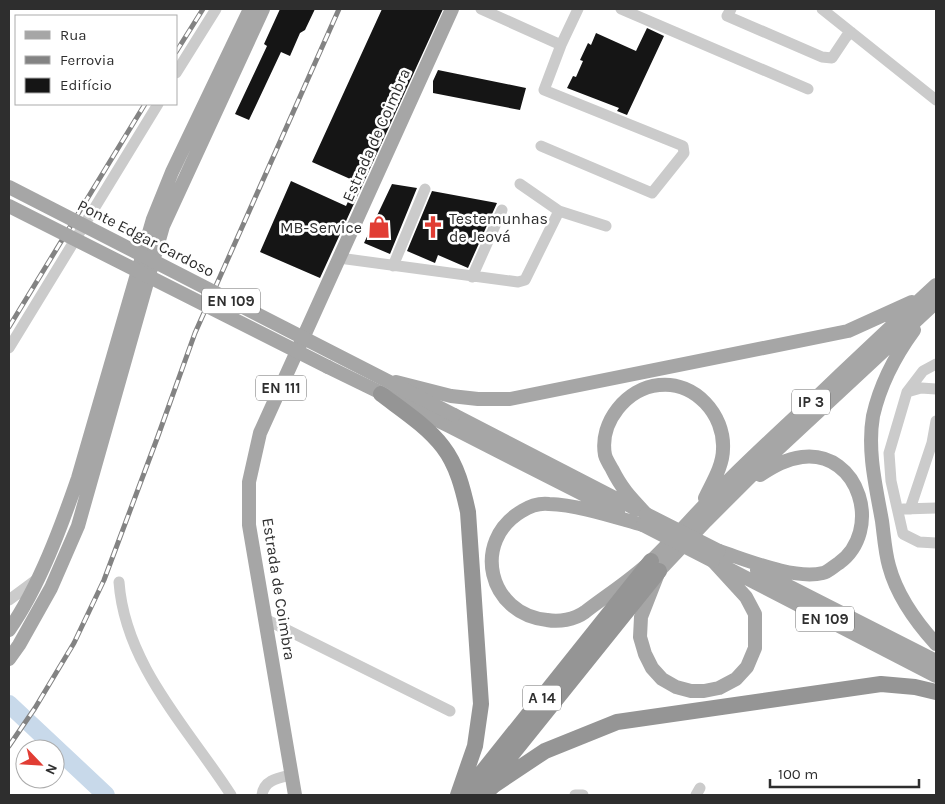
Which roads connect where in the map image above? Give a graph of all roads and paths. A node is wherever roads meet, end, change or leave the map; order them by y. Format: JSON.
{"nodes":[{"id":1,"x":216,"y":9,"type":"edge"},
{"id":2,"x":250,"y":9,"type":"edge"},
{"id":3,"x":263,"y":9,"type":"edge"},
{"id":4,"x":452,"y":9,"type":"edge"},
{"id":5,"x":482,"y":9,"type":"edge"},
{"id":6,"x":578,"y":9,"type":"edge"},
{"id":7,"x":731,"y":9,"type":"edge"},
{"id":8,"x":822,"y":9,"type":"edge"},
{"id":9,"x":628,"y":10,"type":"edge"},
{"id":10,"x":851,"y":32,"type":"junction"},
{"id":11,"x":561,"y":46,"type":"junction"},
{"id":12,"x":178,"y":70,"type":"edge"},
{"id":13,"x":808,"y":89,"type":"dead end"},
{"id":14,"x":936,"y":100,"type":"edge"},
{"id":15,"x":157,"y":105,"type":"edge"},
{"id":16,"x":540,"y":146,"type":"dead end"},
{"id":17,"x":178,"y":174,"type":"junction"},
{"id":18,"x":520,"y":184,"type":"dead end"},
{"id":19,"x":9,"y":187,"type":"edge"},
{"id":20,"x":425,"y":189,"type":"dead end"},
{"id":21,"x":9,"y":206,"type":"edge"},
{"id":22,"x":502,"y":210,"type":"dead end"},
{"id":23,"x":559,"y":211,"type":"junction"},
{"id":24,"x":606,"y":226,"type":"dead end"},
{"id":25,"x":339,"y":258,"type":"junction"},
{"id":26,"x":393,"y":266,"type":"junction"},
{"id":27,"x":472,"y":277,"type":"junction"},
{"id":28,"x":936,"y":285,"type":"edge"},
{"id":29,"x":930,"y":302,"type":"edge"},
{"id":30,"x":9,"y":348,"type":"edge"},
{"id":31,"x":936,"y":364,"type":"edge"},
{"id":32,"x":383,"y":386,"type":"junction"},
{"id":33,"x":936,"y":389,"type":"edge"},
{"id":34,"x":907,"y":392,"type":"junction"},
{"id":35,"x":936,"y":421,"type":"edge"},
{"id":36,"x":734,"y":492,"type":"junction"},
{"id":37,"x":701,"y":508,"type":"junction"},
{"id":38,"x":936,"y":508,"type":"edge"},
{"id":39,"x":910,"y":509,"type":"junction"},
{"id":40,"x":896,"y":510,"type":"junction"},
{"id":41,"x":644,"y":519,"type":"junction"},
{"id":42,"x":936,"y":543,"type":"edge"},
{"id":43,"x":716,"y":556,"type":"junction"},
{"id":44,"x":655,"y":566,"type":"junction"},
{"id":45,"x":38,"y":579,"type":"junction"},
{"id":46,"x":119,"y":582,"type":"dead end"},
{"id":47,"x":9,"y":600,"type":"edge"},
{"id":48,"x":265,"y":619,"type":"junction"},
{"id":49,"x":9,"y":627,"type":"edge"},
{"id":50,"x":936,"y":644,"type":"edge"},
{"id":51,"x":19,"y":645,"type":"junction"},
{"id":52,"x":9,"y":658,"type":"edge"},
{"id":53,"x":936,"y":661,"type":"edge"},
{"id":54,"x":936,"y":676,"type":"edge"},
{"id":55,"x":936,"y":692,"type":"edge"},
{"id":56,"x":450,"y":711,"type":"dead end"},
{"id":57,"x":291,"y":775,"type":"junction"},
{"id":58,"x":231,"y":795,"type":"edge"},
{"id":59,"x":262,"y":795,"type":"edge"},
{"id":60,"x":295,"y":795,"type":"edge"},
{"id":61,"x":458,"y":795,"type":"edge"},
{"id":62,"x":464,"y":795,"type":"edge"},
{"id":63,"x":478,"y":795,"type":"edge"},
{"id":64,"x":483,"y":795,"type":"edge"},
{"id":65,"x":575,"y":795,"type":"edge"},
{"id":66,"x":584,"y":795,"type":"edge"}],
"edges":[{"from":1,"to":12,"type":"street"},
{"from":2,"to":17,"type":"main road"},
{"from":3,"to":17,"type":"main road"},
{"from":4,"to":25,"type":"main road","name":"Estrada de Coimbra","number":"EN 111"},
{"from":5,"to":11,"type":"street"},
{"from":6,"to":11,"type":"street"},
{"from":7,"to":10,"type":"street"},
{"from":8,"to":10,"type":"street"},
{"from":9,"to":13,"type":"street"},
{"from":10,"to":14,"type":"street"},
{"from":11,"to":16,"type":"street"},
{"from":15,"to":30,"type":"street"},
{"from":17,"to":45,"type":"main road"},
{"from":17,"to":51,"type":"main road"},
{"from":18,"to":23,"type":"street"},
{"from":19,"to":32,"type":"main road","name":"Ponte Edgar Cardoso","number":"EN 109","bridge":true},
{"from":20,"to":26,"type":"street"},
{"from":21,"to":32,"type":"main road","name":"Ponte Edgar Cardoso","number":"EN 109","bridge":true},
{"from":22,"to":27,"type":"street"},
{"from":23,"to":24,"type":"street"},
{"from":23,"to":27,"type":"street"},
{"from":25,"to":26,"type":"street"},
{"from":25,"to":48,"type":"main road","name":"Estrada de Coimbra","number":"EN 111"},
{"from":26,"to":27,"type":"street"},
{"from":28,"to":29,"type":"main road","number":"IP 3"},
{"from":29,"to":32,"type":"main road","bridge":true},
{"from":29,"to":36,"type":"main road","number":"IP 3"},
{"from":29,"to":37,"type":"main road","number":"IP 3"},
{"from":29,"to":50,"type":"main road"},
{"from":31,"to":34,"type":"street"},
{"from":32,"to":41,"type":"main road","name":"Ponte Edgar Cardoso","number":"EN 109","bridge":true},
{"from":32,"to":61,"type":"highway"},
{"from":33,"to":34,"type":"street"},
{"from":34,"to":40,"type":"street"},
{"from":35,"to":39,"type":"street"},
{"from":36,"to":43,"type":"main road"},
{"from":36,"to":44,"type":"main road","number":"IP 3"},
{"from":37,"to":41,"type":"main road"},
{"from":37,"to":44,"type":"main road","number":"IP 3"},
{"from":38,"to":39,"type":"street"},
{"from":39,"to":40,"type":"street"},
{"from":40,"to":42,"type":"street"},
{"from":41,"to":43,"type":"main road","number":"EN 109","bridge":true},
{"from":41,"to":44,"type":"main road"},
{"from":43,"to":44,"type":"main road"},
{"from":43,"to":53,"type":"main road","number":"EN 109"},
{"from":43,"to":54,"type":"main road","number":"EN 109"},
{"from":44,"to":62,"type":"highway","number":"A 14"},
{"from":44,"to":63,"type":"highway","number":"A 14"},
{"from":45,"to":47,"type":"street"},
{"from":45,"to":49,"type":"main road"},
{"from":46,"to":58,"type":"street"},
{"from":48,"to":56,"type":"street"},
{"from":48,"to":57,"type":"main road","name":"Estrada de Coimbra","number":"EN 111"},
{"from":49,"to":51,"type":"street"},
{"from":51,"to":52,"type":"main road"},
{"from":55,"to":64,"type":"highway"},
{"from":57,"to":59,"type":"street"},
{"from":57,"to":60,"type":"main road","name":"Estrada de Coimbra","number":"EN 111"},
{"from":65,"to":66,"type":"street"}]}
